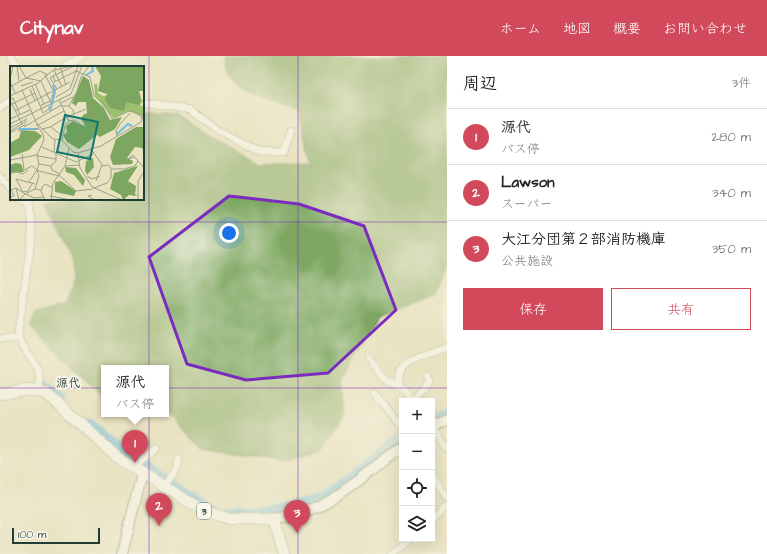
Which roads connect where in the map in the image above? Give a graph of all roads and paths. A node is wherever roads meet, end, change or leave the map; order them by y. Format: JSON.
{"nodes":[{"id":1,"x":10,"y":56,"type":"edge"},
{"id":2,"x":82,"y":56,"type":"edge"},
{"id":3,"x":18,"y":66,"type":"edge"},
{"id":4,"x":67,"y":66,"type":"edge"},
{"id":5,"x":10,"y":101,"type":"edge"},
{"id":6,"x":144,"y":102,"type":"edge"},
{"id":7,"x":0,"y":108,"type":"edge"},
{"id":8,"x":292,"y":130,"type":"dead end"},
{"id":9,"x":0,"y":177,"type":"edge"},
{"id":10,"x":10,"y":188,"type":"edge"},
{"id":11,"x":29,"y":200,"type":"edge"},
{"id":12,"x":0,"y":339,"type":"edge"},
{"id":13,"x":19,"y":339,"type":"junction"},
{"id":14,"x":447,"y":347,"type":"edge"},
{"id":15,"x":369,"y":359,"type":"dead end"},
{"id":16,"x":428,"y":377,"type":"dead end"},
{"id":17,"x":397,"y":384,"type":"junction"},
{"id":18,"x":39,"y":391,"type":"junction"},
{"id":19,"x":375,"y":393,"type":"dead end"},
{"id":20,"x":0,"y":394,"type":"edge"},
{"id":21,"x":411,"y":398,"type":"edge"},
{"id":22,"x":414,"y":398,"type":"edge"},
{"id":23,"x":447,"y":420,"type":"edge"},
{"id":24,"x":399,"y":424,"type":"edge"},
{"id":25,"x":435,"y":426,"type":"edge"},
{"id":26,"x":435,"y":431,"type":"edge"},
{"id":27,"x":157,"y":448,"type":"dead end"},
{"id":28,"x":399,"y":449,"type":"edge"},
{"id":29,"x":447,"y":449,"type":"edge"},
{"id":30,"x":179,"y":459,"type":"dead end"},
{"id":31,"x":138,"y":467,"type":"junction"},
{"id":32,"x":435,"y":479,"type":"edge"},
{"id":33,"x":166,"y":482,"type":"junction"},
{"id":34,"x":447,"y":498,"type":"edge"},
{"id":35,"x":447,"y":506,"type":"edge"},
{"id":36,"x":274,"y":518,"type":"junction"},
{"id":37,"x":435,"y":518,"type":"edge"},
{"id":38,"x":407,"y":542,"type":"edge"},
{"id":39,"x":122,"y":554,"type":"edge"},
{"id":40,"x":284,"y":554,"type":"edge"},
{"id":41,"x":393,"y":554,"type":"edge"}],
"edges":[{"from":1,"to":3,"type":"street"},
{"from":2,"to":4,"type":"street"},
{"from":5,"to":7,"type":"street"},
{"from":6,"to":8,"type":"street"},
{"from":9,"to":10,"type":"street"},
{"from":11,"to":13,"type":"street"},
{"from":12,"to":13,"type":"street"},
{"from":13,"to":18,"type":"street"},
{"from":14,"to":17,"type":"street"},
{"from":15,"to":17,"type":"street"},
{"from":16,"to":22,"type":"street"},
{"from":17,"to":21,"type":"street"},
{"from":18,"to":20,"type":"main road"},
{"from":18,"to":31,"type":"main road","number":"3"},
{"from":19,"to":24,"type":"street"},
{"from":23,"to":25,"type":"main road"},
{"from":26,"to":29,"type":"street"},
{"from":27,"to":31,"type":"street"},
{"from":28,"to":36,"type":"main road"},
{"from":30,"to":33,"type":"street"},
{"from":31,"to":33,"type":"main road","number":"3"},
{"from":31,"to":39,"type":"main road"},
{"from":32,"to":34,"type":"street"},
{"from":33,"to":36,"type":"main road","number":"3"},
{"from":35,"to":37,"type":"street"},
{"from":36,"to":40,"type":"main road"},
{"from":38,"to":41,"type":"street"}]}
